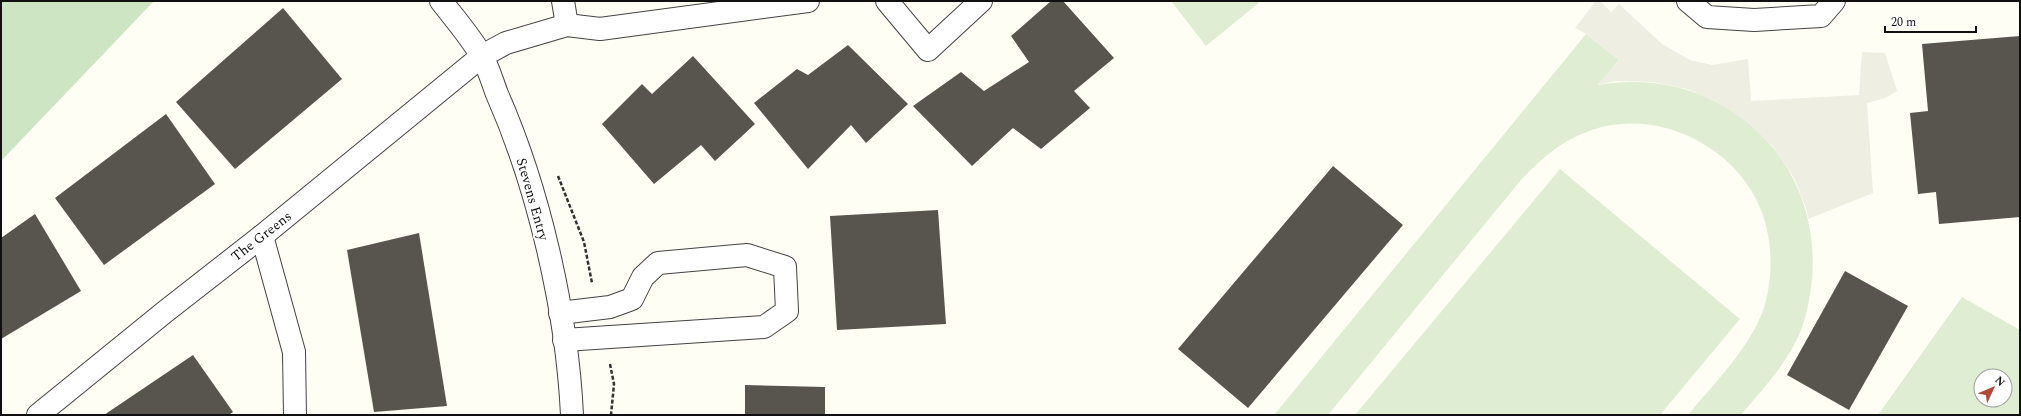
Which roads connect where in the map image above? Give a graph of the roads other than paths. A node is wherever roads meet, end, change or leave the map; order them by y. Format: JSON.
{"nodes":[{"id":1,"x":441,"y":1,"type":"edge"},
{"id":2,"x":563,"y":1,"type":"edge"},
{"id":3,"x":808,"y":1,"type":"edge"},
{"id":4,"x":887,"y":1,"type":"edge"},
{"id":5,"x":981,"y":1,"type":"edge"},
{"id":6,"x":1688,"y":1,"type":"edge"},
{"id":7,"x":1834,"y":1,"type":"edge"},
{"id":8,"x":567,"y":25,"type":"junction"},
{"id":9,"x":482,"y":56,"type":"junction"},
{"id":10,"x":262,"y":236,"type":"junction"},
{"id":11,"x":560,"y":313,"type":"junction"},
{"id":12,"x":564,"y":340,"type":"junction"},
{"id":13,"x":38,"y":415,"type":"edge"},
{"id":14,"x":295,"y":415,"type":"edge"},
{"id":15,"x":572,"y":415,"type":"edge"}],
"edges":[{"from":1,"to":9,"type":"street","name":"Stevens Entry"},
{"from":2,"to":8,"type":"street"},
{"from":3,"to":8,"type":"street"},
{"from":4,"to":5,"type":"street"},
{"from":6,"to":7,"type":"street"},
{"from":8,"to":9,"type":"street","name":"The Greens"},
{"from":9,"to":10,"type":"street","name":"The Greens"},
{"from":9,"to":11,"type":"street","name":"Stevens Entry"},
{"from":10,"to":13,"type":"street","name":"The Greens"},
{"from":10,"to":14,"type":"street"},
{"from":11,"to":12,"type":"street","name":"Stevens Entry"},
{"from":11,"to":12,"type":"street"},
{"from":12,"to":15,"type":"street","name":"Stevens Entry"}]}
